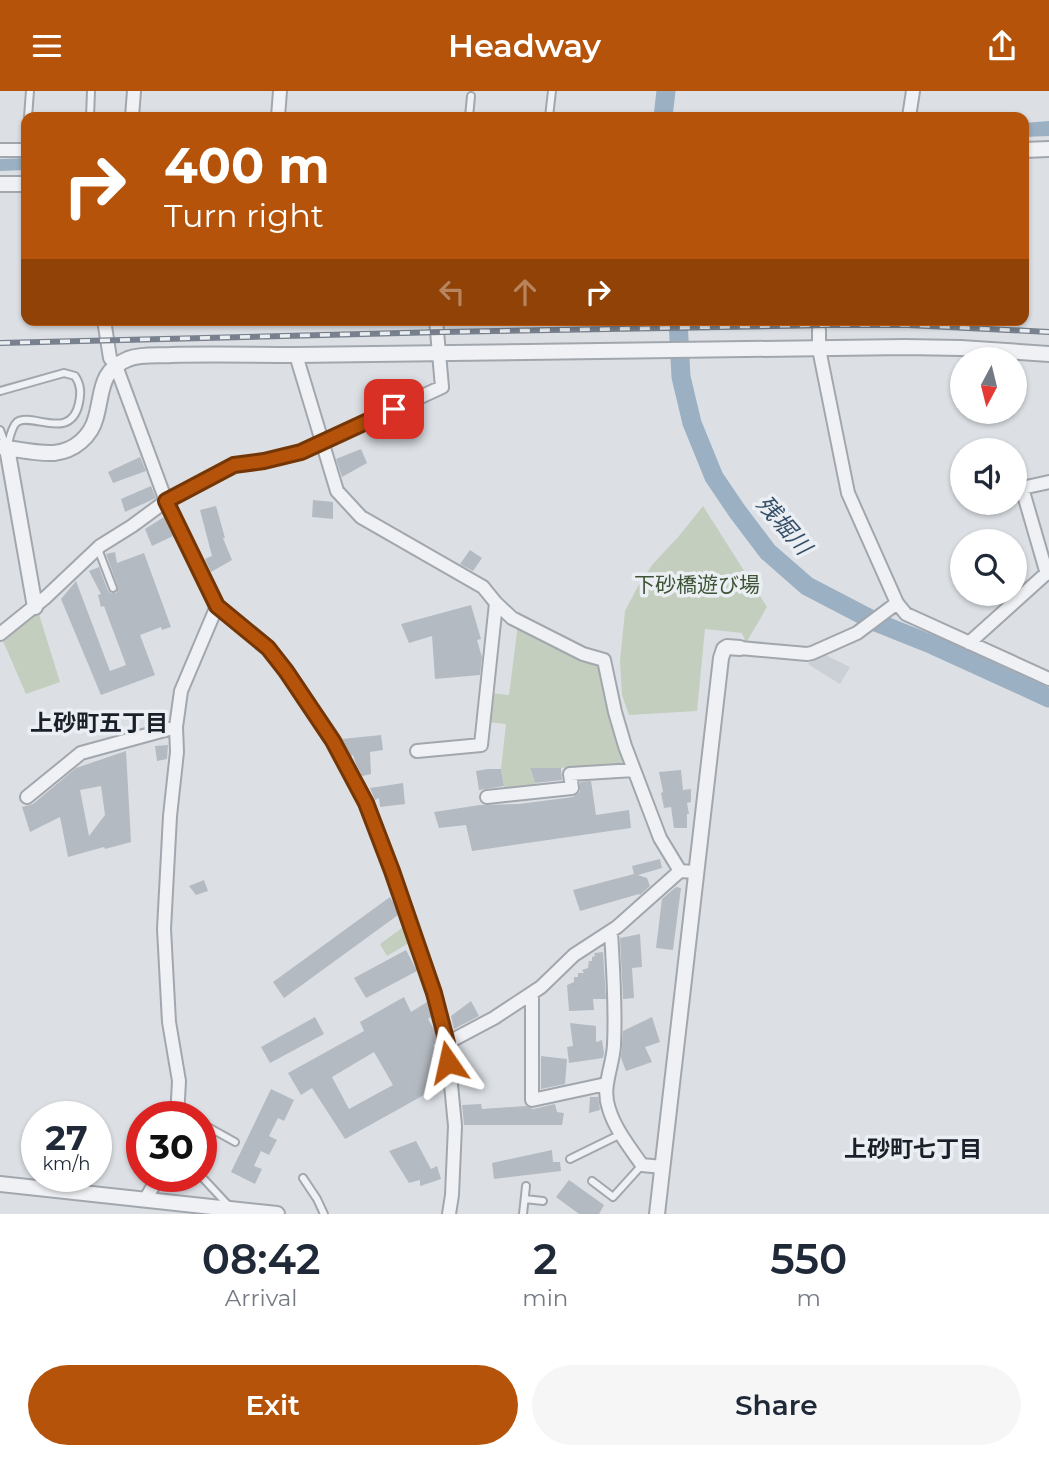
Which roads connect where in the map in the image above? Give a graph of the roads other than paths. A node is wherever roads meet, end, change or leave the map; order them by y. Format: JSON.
{"nodes":[{"id":1,"x":30,"y":91,"type":"edge"},
{"id":2,"x":91,"y":91,"type":"edge"},
{"id":3,"x":134,"y":91,"type":"edge"},
{"id":4,"x":280,"y":91,"type":"edge"},
{"id":5,"x":552,"y":91,"type":"edge"},
{"id":6,"x":914,"y":91,"type":"edge"},
{"id":7,"x":471,"y":96,"type":"dead end"},
{"id":8,"x":28,"y":112,"type":"edge"},
{"id":9,"x":90,"y":112,"type":"edge"},
{"id":10,"x":132,"y":112,"type":"edge"},
{"id":11,"x":278,"y":112,"type":"edge"},
{"id":12,"x":469,"y":112,"type":"edge"},
{"id":13,"x":550,"y":112,"type":"edge"},
{"id":14,"x":910,"y":112,"type":"edge"},
{"id":15,"x":1049,"y":149,"type":"edge"},
{"id":16,"x":0,"y":150,"type":"edge"},
{"id":17,"x":21,"y":150,"type":"edge"},
{"id":18,"x":1029,"y":150,"type":"edge"},
{"id":19,"x":0,"y":184,"type":"edge"},
{"id":20,"x":21,"y":184,"type":"edge"},
{"id":21,"x":105,"y":326,"type":"edge"},
{"id":22,"x":437,"y":326,"type":"edge"},
{"id":23,"x":820,"y":330,"type":"dead end"},
{"id":24,"x":820,"y":349,"type":"junction"},
{"id":25,"x":439,"y":353,"type":"junction"},
{"id":26,"x":1049,"y":354,"type":"edge"},
{"id":27,"x":296,"y":355,"type":"junction"},
{"id":28,"x":116,"y":366,"type":"junction"},
{"id":29,"x":0,"y":391,"type":"edge"},
{"id":30,"x":0,"y":430,"type":"edge"},
{"id":31,"x":322,"y":442,"type":"junction"},
{"id":32,"x":3,"y":447,"type":"edge"},
{"id":33,"x":1049,"y":482,"type":"edge"},
{"id":34,"x":166,"y":501,"type":"junction"},
{"id":35,"x":98,"y":549,"type":"junction"},
{"id":36,"x":1048,"y":573,"type":"edge"},
{"id":37,"x":113,"y":588,"type":"dead end"},
{"id":38,"x":496,"y":603,"type":"junction"},
{"id":39,"x":897,"y":603,"type":"junction"},
{"id":40,"x":217,"y":606,"type":"junction"},
{"id":41,"x":35,"y":607,"type":"junction"},
{"id":42,"x":0,"y":634,"type":"edge"},
{"id":43,"x":968,"y":643,"type":"junction"},
{"id":44,"x":740,"y":648,"type":"joint"},
{"id":45,"x":1049,"y":679,"type":"edge"},
{"id":46,"x":176,"y":727,"type":"junction"},
{"id":47,"x":416,"y":751,"type":"dead end"},
{"id":48,"x":634,"y":770,"type":"junction"},
{"id":49,"x":27,"y":797,"type":"dead end"},
{"id":50,"x":487,"y":797,"type":"dead end"},
{"id":51,"x":680,"y":871,"type":"junction"},
{"id":52,"x":696,"y":873,"type":"junction"},
{"id":53,"x":611,"y":931,"type":"junction"},
{"id":54,"x":532,"y":994,"type":"junction"},
{"id":55,"x":447,"y":1043,"type":"junction"},
{"id":56,"x":607,"y":1084,"type":"junction"},
{"id":57,"x":180,"y":1101,"type":"edge"},
{"id":58,"x":217,"y":1132,"type":"edge"},
{"id":59,"x":621,"y":1134,"type":"junction"},
{"id":60,"x":235,"y":1142,"type":"dead end"},
{"id":61,"x":570,"y":1159,"type":"dead end"},
{"id":62,"x":642,"y":1165,"type":"junction"},
{"id":63,"x":662,"y":1167,"type":"junction"},
{"id":64,"x":303,"y":1178,"type":"dead end"},
{"id":65,"x":592,"y":1181,"type":"dead end"},
{"id":66,"x":0,"y":1184,"type":"edge"},
{"id":67,"x":526,"y":1186,"type":"dead end"},
{"id":68,"x":150,"y":1192,"type":"edge"},
{"id":69,"x":216,"y":1192,"type":"edge"},
{"id":70,"x":525,"y":1199,"type":"junction"},
{"id":71,"x":145,"y":1200,"type":"junction"},
{"id":72,"x":543,"y":1201,"type":"dead end"},
{"id":73,"x":232,"y":1209,"type":"junction"},
{"id":74,"x":277,"y":1214,"type":"edge"},
{"id":75,"x":324,"y":1214,"type":"edge"},
{"id":76,"x":449,"y":1214,"type":"edge"},
{"id":77,"x":523,"y":1214,"type":"edge"},
{"id":78,"x":657,"y":1214,"type":"edge"}],
"edges":[{"from":1,"to":8,"type":"lane"},
{"from":2,"to":9,"type":"lane"},
{"from":3,"to":10,"type":"street"},
{"from":4,"to":11,"type":"street"},
{"from":5,"to":13,"type":"lane"},
{"from":6,"to":14,"type":"street"},
{"from":7,"to":12,"type":"lane"},
{"from":15,"to":18,"type":"street"},
{"from":16,"to":17,"type":"street"},
{"from":19,"to":20,"type":"street"},
{"from":21,"to":28,"type":"street"},
{"from":22,"to":25,"type":"street"},
{"from":23,"to":24,"type":"street"},
{"from":24,"to":25,"type":"street"},
{"from":24,"to":26,"type":"street"},
{"from":24,"to":39,"type":"street"},
{"from":25,"to":27,"type":"street"},
{"from":25,"to":31,"type":"street"},
{"from":27,"to":28,"type":"street"},
{"from":27,"to":31,"type":"street"},
{"from":28,"to":32,"type":"street"},
{"from":28,"to":34,"type":"street"},
{"from":29,"to":32,"type":"lane"},
{"from":30,"to":32,"type":"lane"},
{"from":31,"to":34,"type":"street"},
{"from":31,"to":38,"type":"street"},
{"from":32,"to":41,"type":"street"},
{"from":33,"to":36,"type":"street"},
{"from":34,"to":35,"type":"street"},
{"from":34,"to":40,"type":"street"},
{"from":35,"to":37,"type":"lane"},
{"from":35,"to":41,"type":"street"},
{"from":36,"to":43,"type":"street"},
{"from":38,"to":47,"type":"street"},
{"from":38,"to":48,"type":"street"},
{"from":39,"to":43,"type":"street"},
{"from":39,"to":44,"type":"street"},
{"from":40,"to":46,"type":"street"},
{"from":40,"to":55,"type":"street"},
{"from":41,"to":42,"type":"street"},
{"from":43,"to":45,"type":"street"},
{"from":44,"to":52,"type":"street"},
{"from":46,"to":49,"type":"street"},
{"from":46,"to":57,"type":"street"},
{"from":48,"to":50,"type":"street"},
{"from":48,"to":51,"type":"street"},
{"from":51,"to":52,"type":"street"},
{"from":51,"to":53,"type":"street"},
{"from":52,"to":63,"type":"street"},
{"from":53,"to":54,"type":"street"},
{"from":53,"to":56,"type":"street"},
{"from":54,"to":55,"type":"street"},
{"from":54,"to":56,"type":"street"},
{"from":55,"to":76,"type":"street"},
{"from":56,"to":59,"type":"street"},
{"from":58,"to":60,"type":"lane"},
{"from":59,"to":61,"type":"lane"},
{"from":59,"to":62,"type":"street"},
{"from":62,"to":63,"type":"street"},
{"from":62,"to":65,"type":"lane"},
{"from":63,"to":78,"type":"street"},
{"from":64,"to":75,"type":"lane"},
{"from":66,"to":71,"type":"street"},
{"from":67,"to":70,"type":"lane"},
{"from":68,"to":71,"type":"street"},
{"from":69,"to":73,"type":"lane"},
{"from":70,"to":72,"type":"lane"},
{"from":70,"to":77,"type":"lane"},
{"from":71,"to":73,"type":"street"},
{"from":73,"to":74,"type":"street"}]}
